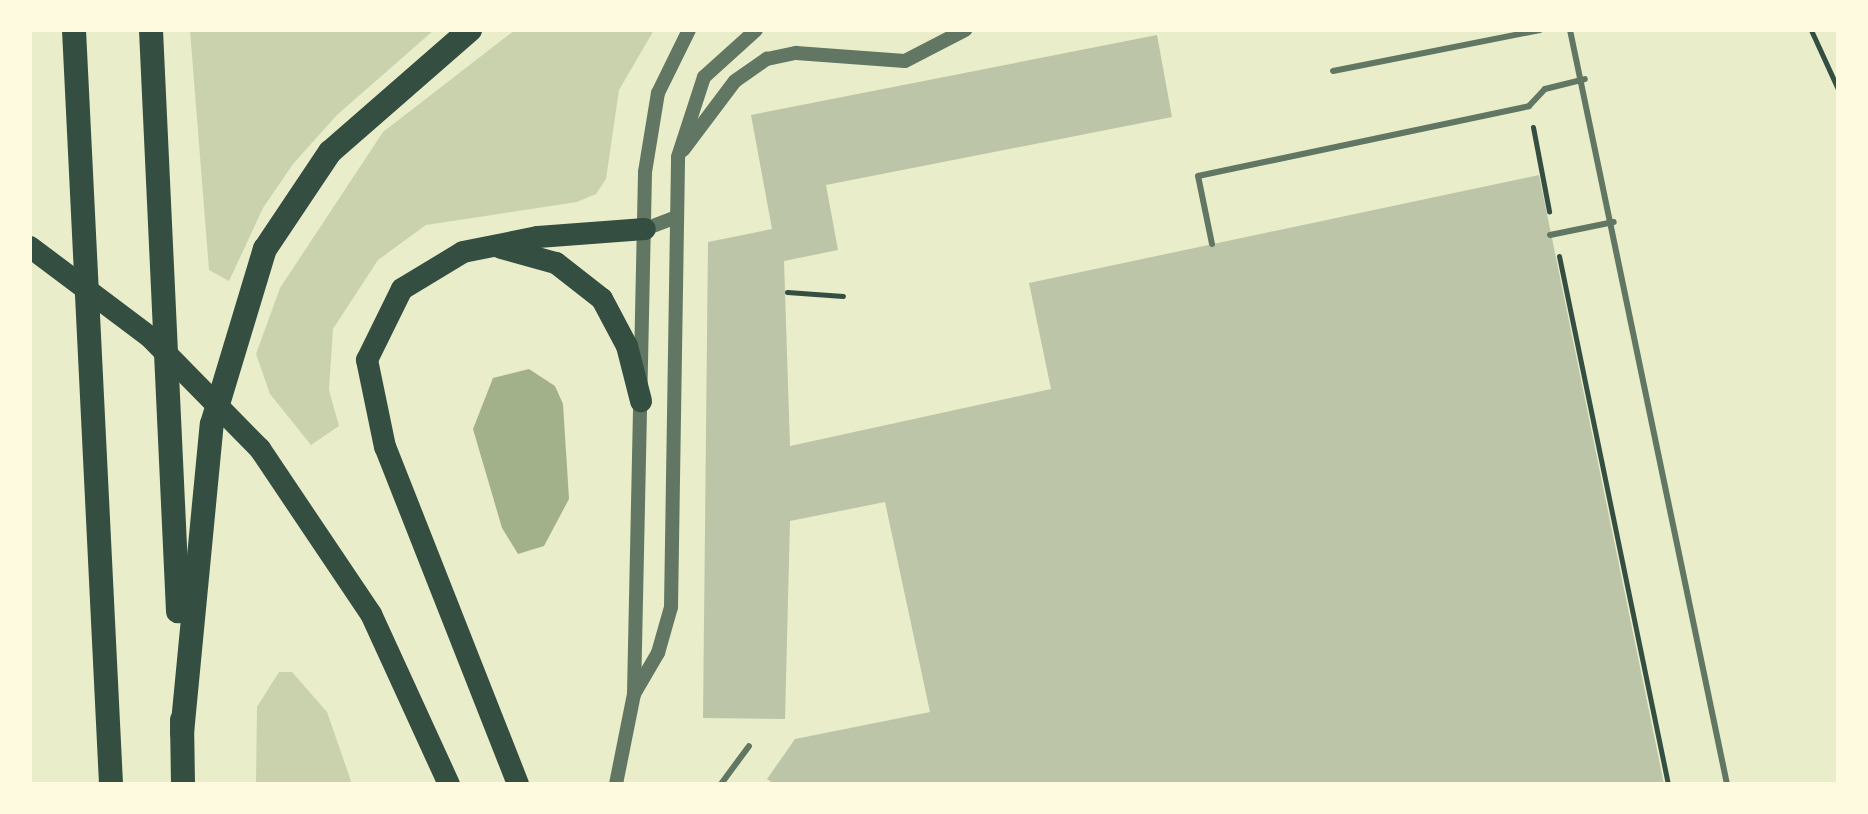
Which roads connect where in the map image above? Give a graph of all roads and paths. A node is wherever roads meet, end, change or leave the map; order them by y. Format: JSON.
{"nodes":[{"id":1,"x":74,"y":30,"type":"edge"},
{"id":2,"x":151,"y":30,"type":"edge"},
{"id":3,"x":470,"y":30,"type":"edge"},
{"id":4,"x":689,"y":30,"type":"edge"},
{"id":5,"x":756,"y":30,"type":"edge"},
{"id":6,"x":965,"y":30,"type":"edge"},
{"id":7,"x":1540,"y":30,"type":"edge"},
{"id":8,"x":1570,"y":30,"type":"edge"},
{"id":9,"x":1811,"y":30,"type":"edge"},
{"id":10,"x":1333,"y":71,"type":"dead end"},
{"id":11,"x":1585,"y":79,"type":"junction"},
{"id":12,"x":1838,"y":89,"type":"edge"},
{"id":13,"x":1529,"y":106,"type":"junction"},
{"id":14,"x":678,"y":157,"type":"junction"},
{"id":15,"x":676,"y":217,"type":"junction"},
{"id":16,"x":1614,"y":222,"type":"junction"},
{"id":17,"x":645,"y":229,"type":"junction"},
{"id":18,"x":1552,"y":235,"type":"junction"},
{"id":19,"x":1212,"y":244,"type":"dead end"},
{"id":20,"x":30,"y":247,"type":"edge"},
{"id":21,"x":492,"y":247,"type":"junction"},
{"id":22,"x":787,"y":292,"type":"dead end"},
{"id":23,"x":843,"y":296,"type":"dead end"},
{"id":24,"x":641,"y":401,"type":"junction"},
{"id":25,"x":634,"y":694,"type":"junction"},
{"id":26,"x":182,"y":733,"type":"junction"},
{"id":27,"x":749,"y":746,"type":"dead end"},
{"id":28,"x":111,"y":784,"type":"edge"},
{"id":29,"x":183,"y":784,"type":"edge"},
{"id":30,"x":449,"y":784,"type":"edge"},
{"id":31,"x":518,"y":784,"type":"edge"},
{"id":32,"x":616,"y":784,"type":"edge"},
{"id":33,"x":721,"y":784,"type":"edge"},
{"id":34,"x":1668,"y":784,"type":"edge"},
{"id":35,"x":1727,"y":784,"type":"edge"}],
"edges":[{"from":1,"to":28,"type":"highway"},
{"from":2,"to":26,"type":"highway"},
{"from":3,"to":26,"type":"highway"},
{"from":4,"to":17,"type":"street"},
{"from":5,"to":14,"type":"street"},
{"from":6,"to":14,"type":"street"},
{"from":7,"to":10,"type":"lane"},
{"from":8,"to":11,"type":"lane"},
{"from":9,"to":12,"type":"path"},
{"from":11,"to":13,"type":"lane"},
{"from":11,"to":16,"type":"lane"},
{"from":13,"to":18,"type":"path"},
{"from":13,"to":19,"type":"lane"},
{"from":14,"to":15,"type":"street"},
{"from":15,"to":17,"type":"street"},
{"from":15,"to":25,"type":"street"},
{"from":16,"to":18,"type":"lane"},
{"from":16,"to":35,"type":"lane"},
{"from":17,"to":21,"type":"highway"},
{"from":17,"to":24,"type":"street"},
{"from":18,"to":34,"type":"path"},
{"from":20,"to":30,"type":"highway"},
{"from":21,"to":24,"type":"highway"},
{"from":21,"to":31,"type":"highway"},
{"from":22,"to":23,"type":"path"},
{"from":24,"to":25,"type":"street"},
{"from":25,"to":32,"type":"street"},
{"from":26,"to":29,"type":"highway"},
{"from":27,"to":33,"type":"lane"}]}
